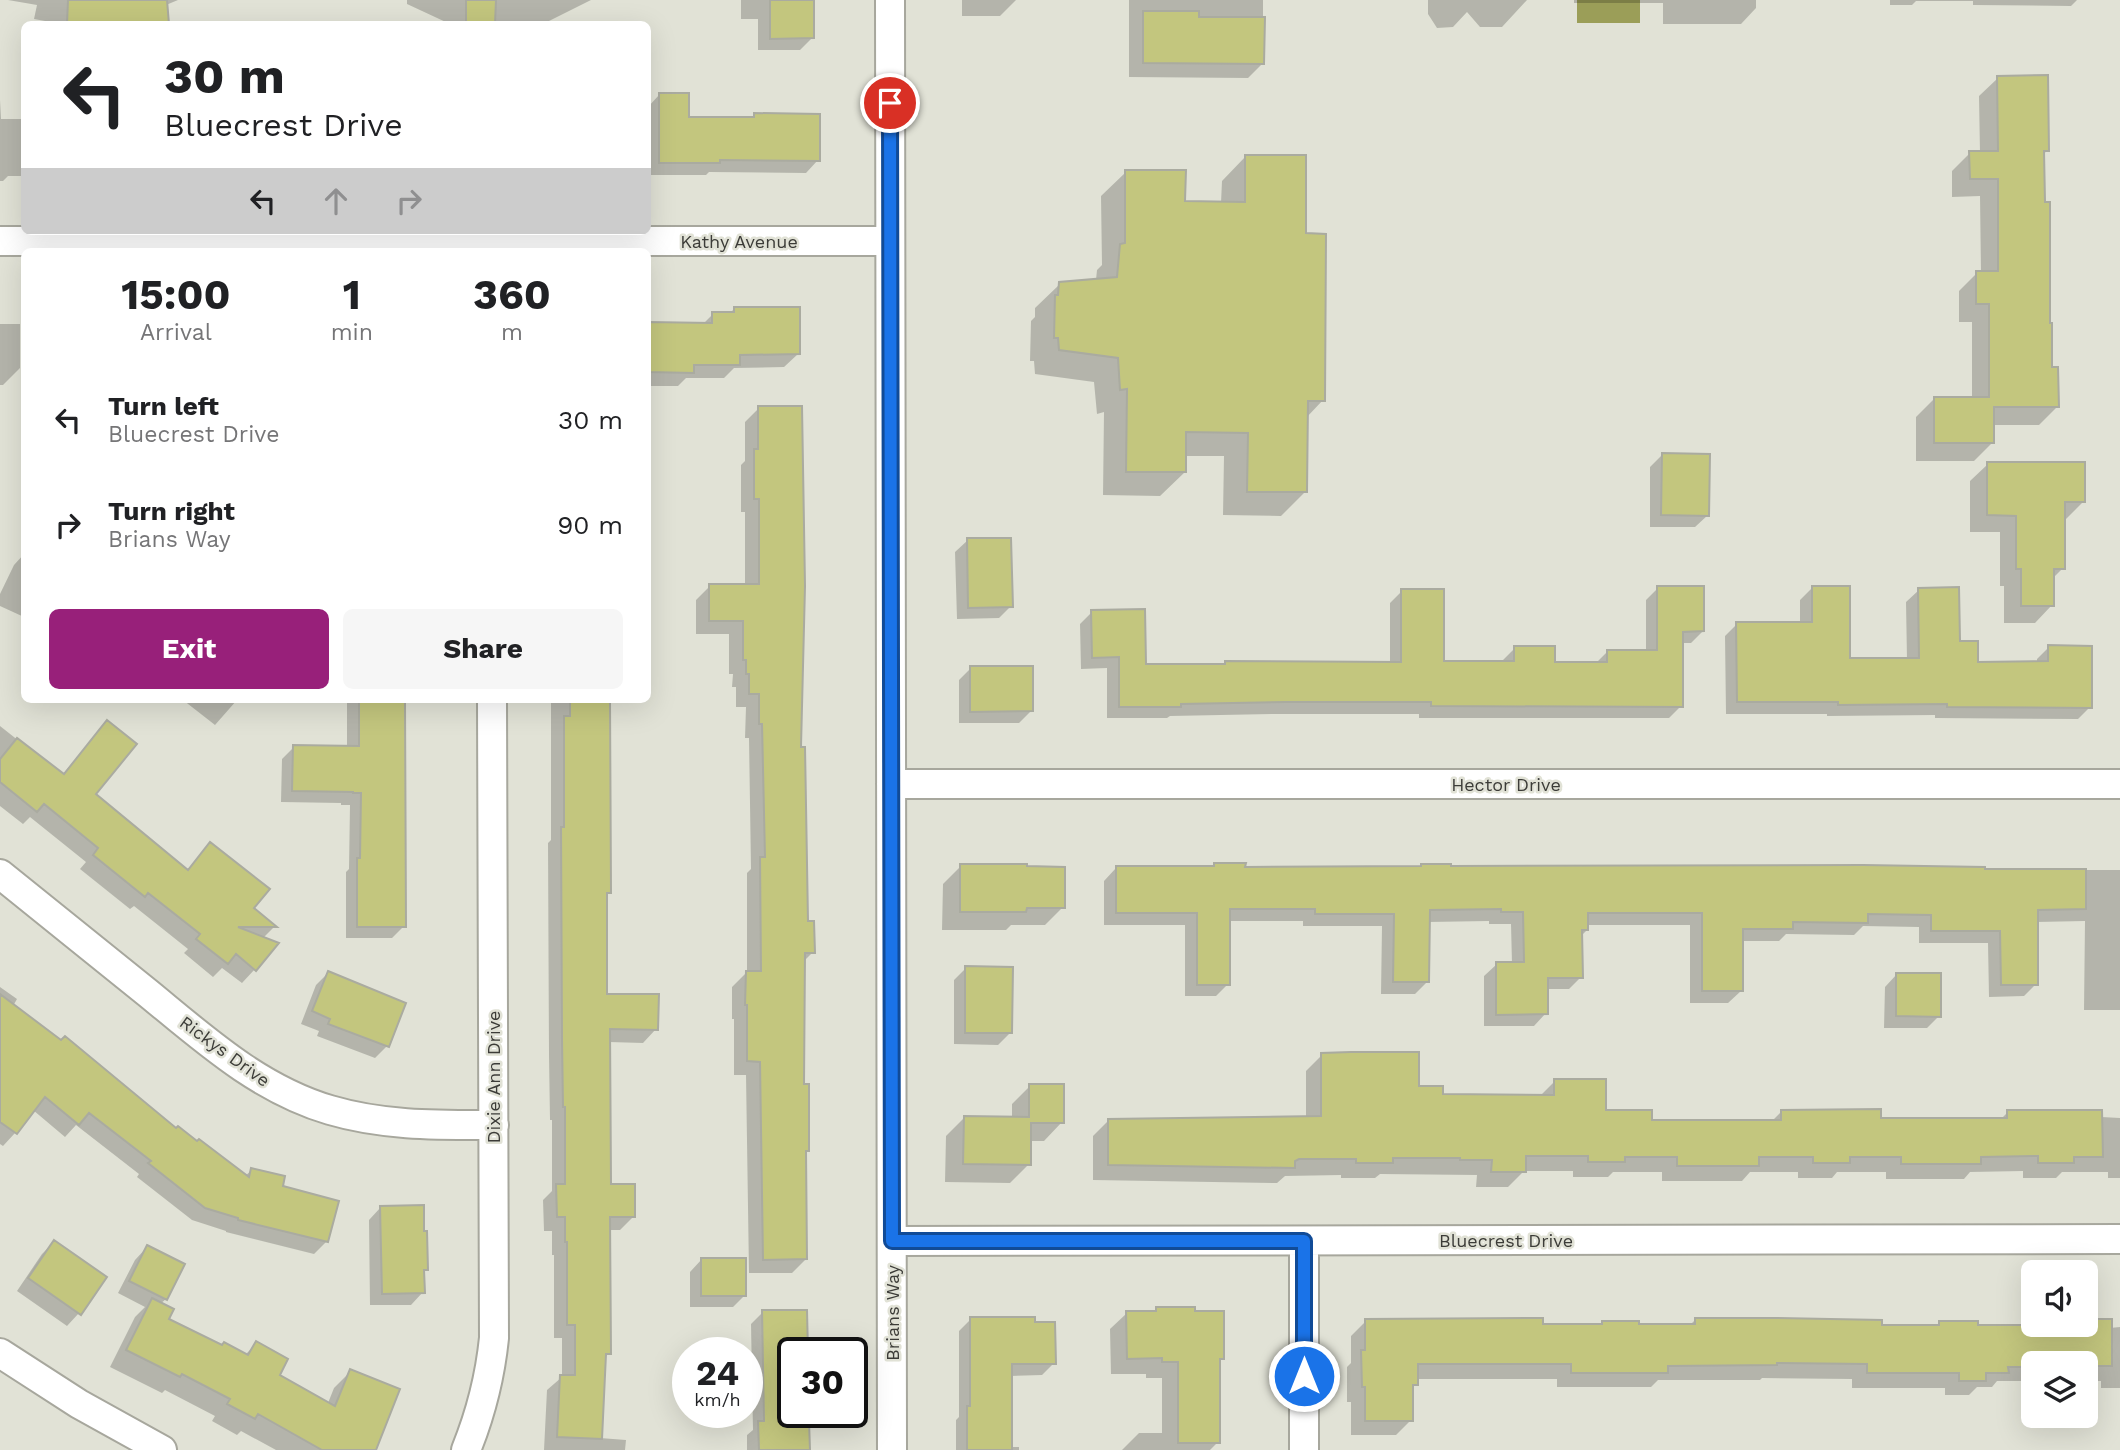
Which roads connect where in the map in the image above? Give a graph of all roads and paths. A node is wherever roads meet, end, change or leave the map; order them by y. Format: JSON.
{"nodes":[{"id":1,"x":890,"y":0,"type":"edge"},
{"id":2,"x":0,"y":241,"type":"edge"},
{"id":3,"x":890,"y":241,"type":"junction"},
{"id":4,"x":491,"y":246,"type":"edge"},
{"id":5,"x":110,"y":247,"type":"edge"},
{"id":6,"x":492,"y":703,"type":"edge"},
{"id":7,"x":891,"y":784,"type":"junction"},
{"id":8,"x":2120,"y":784,"type":"edge"},
{"id":9,"x":0,"y":874,"type":"edge"},
{"id":10,"x":494,"y":1125,"type":"junction"},
{"id":11,"x":2120,"y":1239,"type":"edge"},
{"id":12,"x":892,"y":1241,"type":"junction"},
{"id":13,"x":1304,"y":1241,"type":"junction"},
{"id":14,"x":0,"y":1353,"type":"edge"},
{"id":15,"x":162,"y":1450,"type":"edge"},
{"id":16,"x":466,"y":1450,"type":"edge"},
{"id":17,"x":892,"y":1450,"type":"edge"},
{"id":18,"x":1304,"y":1450,"type":"edge"}],
"edges":[{"from":1,"to":3,"type":"street","name":"Brians Way"},
{"from":2,"to":5,"type":"street","name":"Kathy Avenue"},
{"from":3,"to":4,"type":"street","name":"Kathy Avenue"},
{"from":3,"to":7,"type":"street","name":"Brians Way"},
{"from":4,"to":5,"type":"street","name":"Kathy Avenue"},
{"from":6,"to":10,"type":"street","name":"Dixie Ann Drive"},
{"from":7,"to":8,"type":"street","name":"Hector Drive"},
{"from":7,"to":12,"type":"street","name":"Brians Way"},
{"from":9,"to":10,"type":"street","name":"Rickys Drive"},
{"from":10,"to":16,"type":"street","name":"Dixie Ann Drive"},
{"from":11,"to":13,"type":"street","name":"Bluecrest Drive"},
{"from":12,"to":13,"type":"street","name":"Bluecrest Drive"},
{"from":12,"to":17,"type":"street","name":"Brians Way"},
{"from":13,"to":18,"type":"street"},
{"from":14,"to":15,"type":"street"}]}
